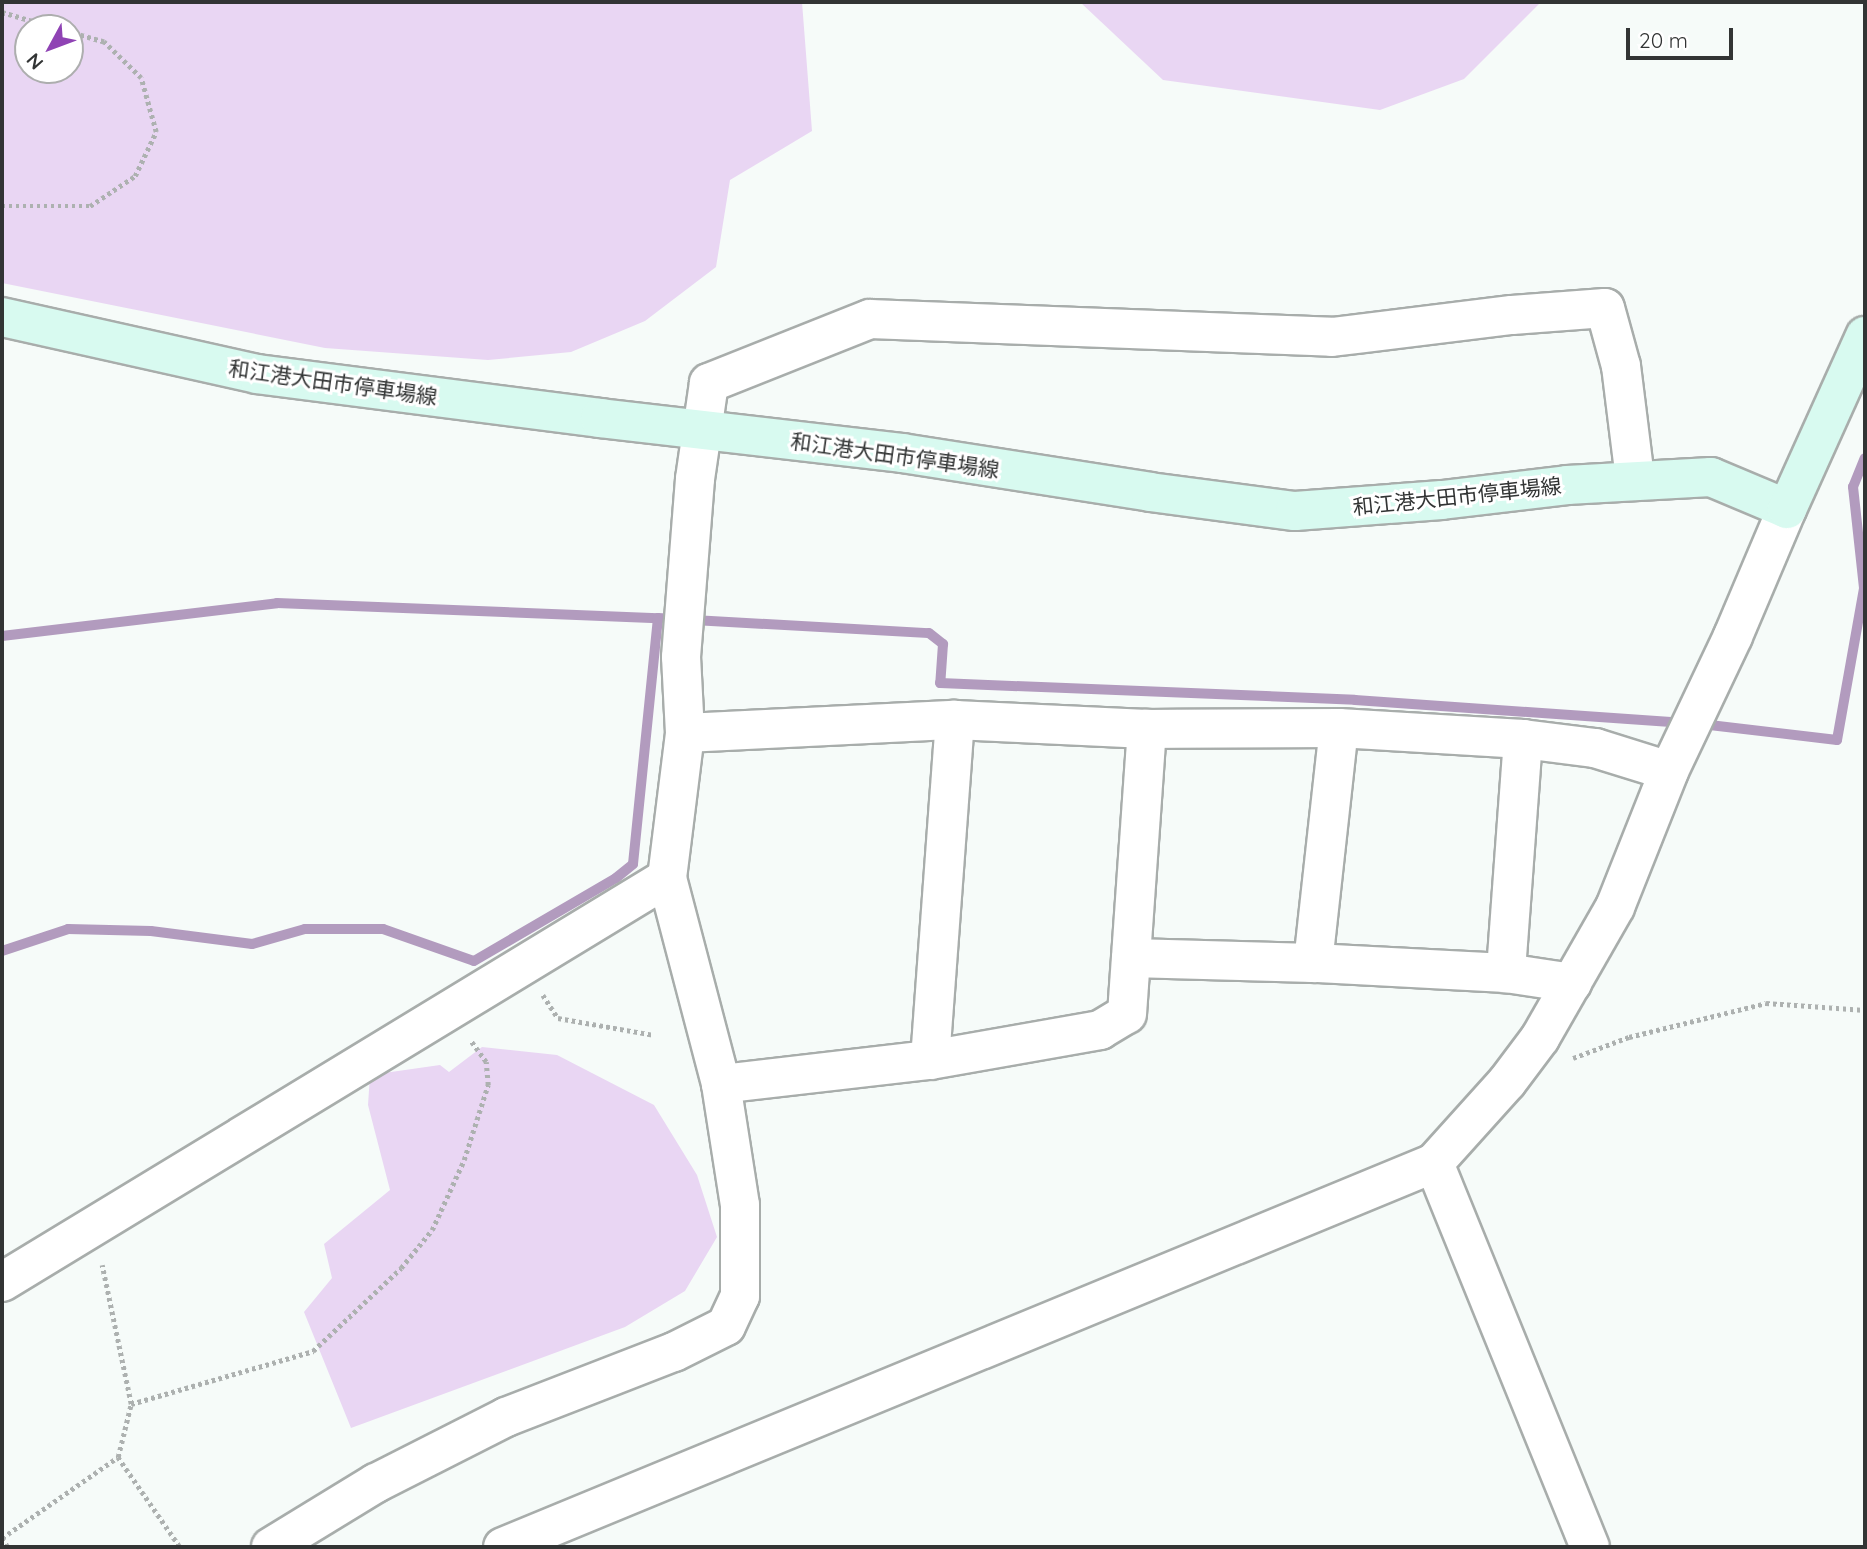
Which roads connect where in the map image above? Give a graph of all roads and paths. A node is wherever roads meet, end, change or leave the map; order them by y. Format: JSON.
{"nodes":[{"id":1,"x":84,"y":36,"type":"edge"},
{"id":2,"x":2,"y":206,"type":"edge"},
{"id":3,"x":2,"y":317,"type":"edge"},
{"id":4,"x":1865,"y":336,"type":"edge"},
{"id":5,"x":702,"y":430,"type":"junction"},
{"id":6,"x":1635,"y":479,"type":"junction"},
{"id":7,"x":1787,"y":509,"type":"junction"},
{"id":8,"x":955,"y":720,"type":"junction"},
{"id":9,"x":1339,"y":728,"type":"junction"},
{"id":10,"x":1147,"y":729,"type":"junction"},
{"id":11,"x":685,"y":733,"type":"junction"},
{"id":12,"x":1523,"y":738,"type":"junction"},
{"id":13,"x":1669,"y":771,"type":"junction"},
{"id":14,"x":667,"y":878,"type":"junction"},
{"id":15,"x":1131,"y":958,"type":"junction"},
{"id":16,"x":1313,"y":963,"type":"junction"},
{"id":17,"x":523,"y":966,"type":"junction"},
{"id":18,"x":1506,"y":974,"type":"junction"},
{"id":19,"x":1572,"y":982,"type":"junction"},
{"id":20,"x":1865,"y":1010,"type":"edge"},
{"id":21,"x":449,"y":1011,"type":"junction"},
{"id":22,"x":654,"y":1035,"type":"dead end"},
{"id":23,"x":930,"y":1060,"type":"junction"},
{"id":24,"x":1568,"y":1060,"type":"dead end"},
{"id":25,"x":721,"y":1084,"type":"junction"},
{"id":26,"x":1434,"y":1163,"type":"junction"},
{"id":27,"x":94,"y":1227,"type":"junction"},
{"id":28,"x":2,"y":1282,"type":"edge"},
{"id":29,"x":131,"y":1404,"type":"junction"},
{"id":30,"x":117,"y":1457,"type":"junction"},
{"id":31,"x":2,"y":1538,"type":"edge"},
{"id":32,"x":8,"y":1547,"type":"edge"},
{"id":33,"x":180,"y":1547,"type":"edge"},
{"id":34,"x":271,"y":1547,"type":"edge"},
{"id":35,"x":503,"y":1547,"type":"edge"},
{"id":36,"x":1590,"y":1547,"type":"edge"}],
"edges":[{"from":1,"to":2,"type":"path"},
{"from":3,"to":5,"type":"main road","name":"和江港大田市停車場線"},
{"from":4,"to":7,"type":"main road"},
{"from":5,"to":6,"type":"main road","name":"和江港大田市停車場線"},
{"from":5,"to":6,"type":"street"},
{"from":5,"to":11,"type":"street"},
{"from":6,"to":7,"type":"main road","name":"和江港大田市停車場線"},
{"from":7,"to":13,"type":"street"},
{"from":8,"to":10,"type":"street"},
{"from":8,"to":11,"type":"street"},
{"from":8,"to":23,"type":"street"},
{"from":9,"to":10,"type":"street"},
{"from":9,"to":12,"type":"street"},
{"from":9,"to":16,"type":"street"},
{"from":10,"to":15,"type":"street"},
{"from":11,"to":14,"type":"street"},
{"from":12,"to":13,"type":"street"},
{"from":12,"to":18,"type":"street"},
{"from":13,"to":19,"type":"street"},
{"from":14,"to":17,"type":"street"},
{"from":14,"to":25,"type":"street"},
{"from":15,"to":16,"type":"street"},
{"from":15,"to":23,"type":"street"},
{"from":16,"to":18,"type":"street"},
{"from":17,"to":21,"type":"street"},
{"from":17,"to":22,"type":"path"},
{"from":18,"to":19,"type":"street"},
{"from":19,"to":26,"type":"street"},
{"from":20,"to":24,"type":"path"},
{"from":21,"to":27,"type":"street"},
{"from":21,"to":29,"type":"path"},
{"from":23,"to":25,"type":"street"},
{"from":25,"to":34,"type":"street"},
{"from":26,"to":35,"type":"street"},
{"from":26,"to":36,"type":"street"},
{"from":27,"to":28,"type":"street"},
{"from":27,"to":29,"type":"path"},
{"from":29,"to":30,"type":"path"},
{"from":30,"to":31,"type":"path"},
{"from":30,"to":33,"type":"path"},
{"from":31,"to":32,"type":"path"}]}
